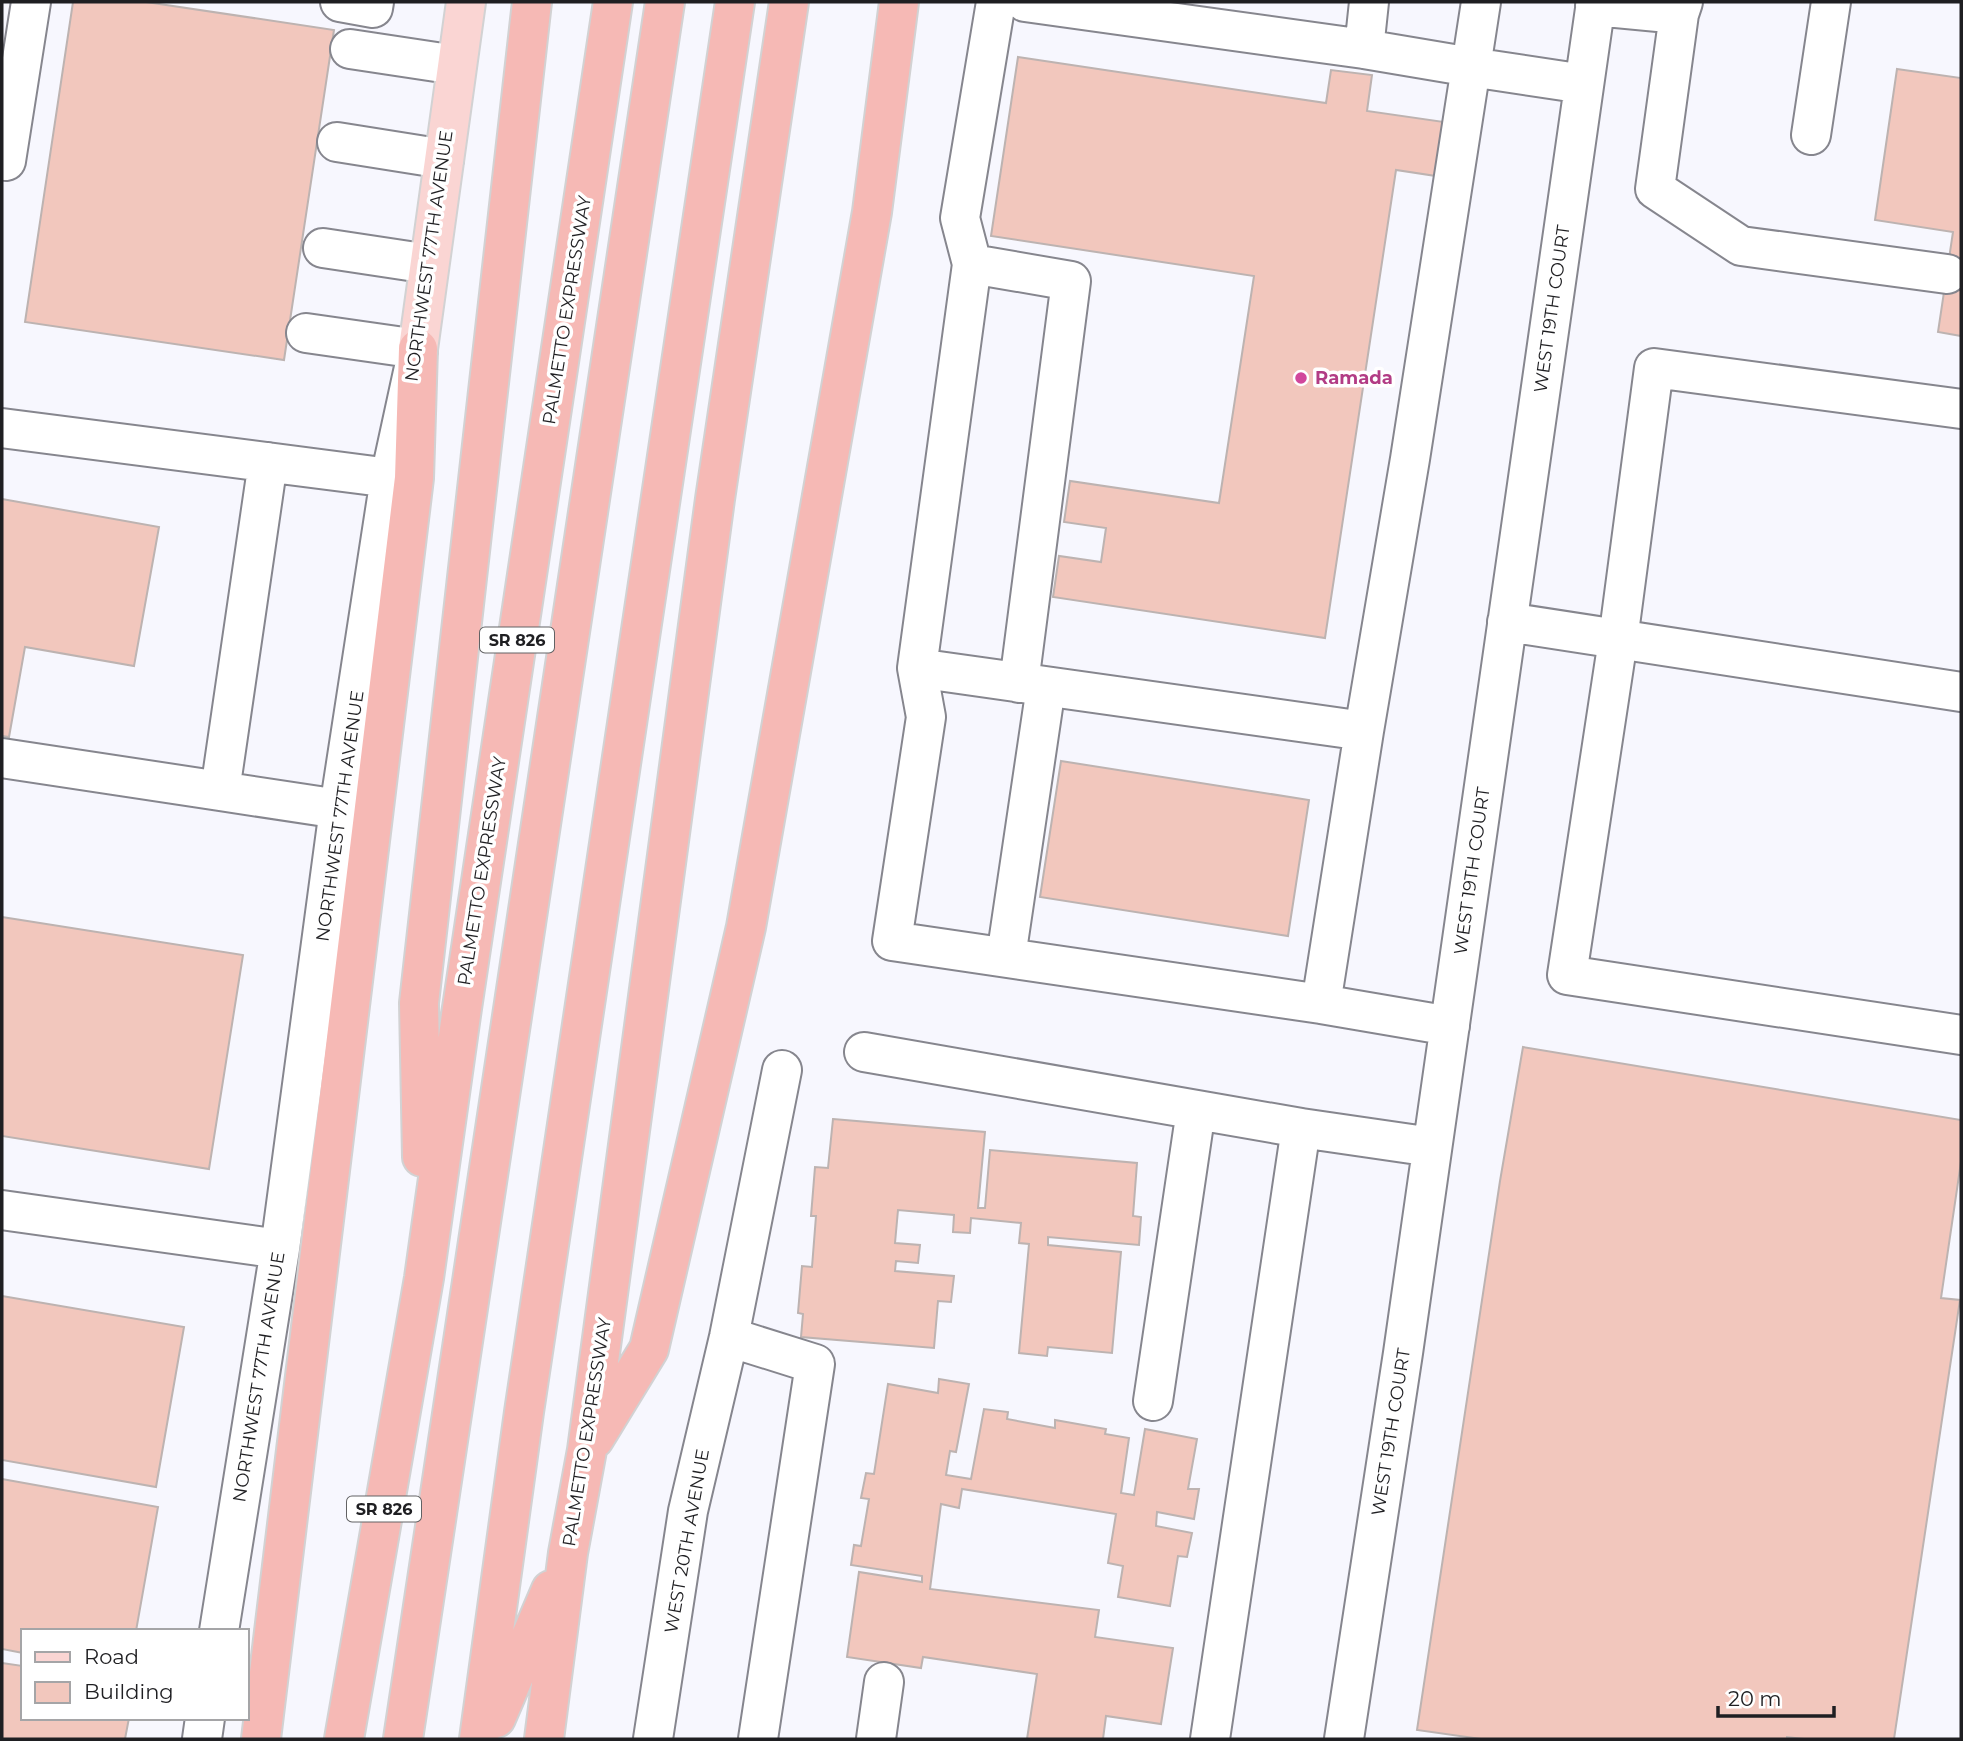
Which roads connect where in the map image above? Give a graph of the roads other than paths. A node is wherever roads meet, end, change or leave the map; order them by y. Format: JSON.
{"nodes":[{"id":1,"x":31,"y":2,"type":"edge"},
{"id":2,"x":340,"y":2,"type":"edge"},
{"id":3,"x":374,"y":2,"type":"edge"},
{"id":4,"x":466,"y":2,"type":"edge"},
{"id":5,"x":613,"y":2,"type":"edge"},
{"id":6,"x":665,"y":2,"type":"edge"},
{"id":7,"x":736,"y":2,"type":"edge"},
{"id":8,"x":789,"y":2,"type":"edge"},
{"id":9,"x":899,"y":2,"type":"edge"},
{"id":10,"x":996,"y":2,"type":"edge"},
{"id":11,"x":1025,"y":2,"type":"edge"},
{"id":12,"x":1369,"y":2,"type":"edge"},
{"id":13,"x":1481,"y":2,"type":"edge"},
{"id":14,"x":1831,"y":2,"type":"edge"},
{"id":15,"x":1595,"y":4,"type":"edge"},
{"id":16,"x":532,"y":8,"type":"edge"},
{"id":17,"x":1681,"y":8,"type":"edge"},
{"id":18,"x":350,"y":49,"type":"dead end"},
{"id":19,"x":1364,"y":49,"type":"junction"},
{"id":20,"x":456,"y":65,"type":"junction"},
{"id":21,"x":1471,"y":67,"type":"junction"},
{"id":22,"x":1584,"y":84,"type":"junction"},
{"id":23,"x":1811,"y":135,"type":"dead end"},
{"id":24,"x":337,"y":142,"type":"dead end"},
{"id":25,"x":444,"y":159,"type":"junction"},
{"id":26,"x":2,"y":160,"type":"edge"},
{"id":27,"x":323,"y":248,"type":"dead end"},
{"id":28,"x":429,"y":264,"type":"junction"},
{"id":29,"x":972,"y":264,"type":"junction"},
{"id":30,"x":1947,"y":274,"type":"dead end"},
{"id":31,"x":306,"y":333,"type":"dead end"},
{"id":32,"x":418,"y":349,"type":"junction"},
{"id":33,"x":1961,"y":409,"type":"edge"},
{"id":34,"x":2,"y":428,"type":"edge"},
{"id":35,"x":268,"y":462,"type":"junction"},
{"id":36,"x":390,"y":478,"type":"junction"},
{"id":37,"x":1507,"y":622,"type":"junction"},
{"id":38,"x":1618,"y":640,"type":"junction"},
{"id":39,"x":917,"y":668,"type":"junction"},
{"id":40,"x":1033,"y":685,"type":"junction"},
{"id":41,"x":1961,"y":692,"type":"edge"},
{"id":42,"x":1364,"y":731,"type":"junction"},
{"id":43,"x":2,"y":758,"type":"edge"},
{"id":44,"x":220,"y":790,"type":"junction"},
{"id":45,"x":339,"y":809,"type":"junction"},
{"id":46,"x":1006,"y":957,"type":"junction"},
{"id":47,"x":1321,"y":1004,"type":"junction"},
{"id":48,"x":1450,"y":1026,"type":"junction"},
{"id":49,"x":1961,"y":1035,"type":"edge"},
{"id":50,"x":864,"y":1052,"type":"dead end"},
{"id":51,"x":782,"y":1070,"type":"dead end"},
{"id":52,"x":1196,"y":1110,"type":"junction"},
{"id":53,"x":1301,"y":1128,"type":"junction"},
{"id":54,"x":1432,"y":1147,"type":"junction"},
{"id":55,"x":2,"y":1210,"type":"edge"},
{"id":56,"x":280,"y":1249,"type":"junction"},
{"id":57,"x":424,"y":1278,"type":"junction"},
{"id":58,"x":733,"y":1320,"type":"junction"},
{"id":59,"x":1153,"y":1401,"type":"dead end"},
{"id":60,"x":587,"y":1450,"type":"junction"},
{"id":61,"x":568,"y":1553,"type":"junction"},
{"id":62,"x":219,"y":1629,"type":"edge"},
{"id":63,"x":884,"y":1682,"type":"dead end"},
{"id":64,"x":205,"y":1720,"type":"edge"},
{"id":65,"x":202,"y":1739,"type":"edge"},
{"id":66,"x":261,"y":1739,"type":"edge"},
{"id":67,"x":344,"y":1739,"type":"edge"},
{"id":68,"x":403,"y":1739,"type":"edge"},
{"id":69,"x":479,"y":1739,"type":"edge"},
{"id":70,"x":488,"y":1739,"type":"edge"},
{"id":71,"x":544,"y":1739,"type":"edge"},
{"id":72,"x":653,"y":1739,"type":"edge"},
{"id":73,"x":758,"y":1739,"type":"edge"},
{"id":74,"x":876,"y":1739,"type":"edge"},
{"id":75,"x":1210,"y":1739,"type":"edge"},
{"id":76,"x":1344,"y":1739,"type":"edge"}],
"edges":[{"from":1,"to":26,"type":"street"},
{"from":2,"to":3,"type":"street"},
{"from":4,"to":20,"type":"main road","name":"NORTHWEST 77TH AVENUE"},
{"from":5,"to":57,"type":"highway","name":"PALMETTO EXPRESSWAY","number":"SR 826"},
{"from":6,"to":68,"type":"highway"},
{"from":7,"to":69,"type":"highway"},
{"from":8,"to":60,"type":"highway","name":"PALMETTO EXPRESSWAY"},
{"from":9,"to":60,"type":"highway"},
{"from":10,"to":29,"type":"street"},
{"from":11,"to":19,"type":"street"},
{"from":12,"to":19,"type":"street"},
{"from":13,"to":21,"type":"street"},
{"from":14,"to":23,"type":"street"},
{"from":15,"to":17,"type":"street"},
{"from":15,"to":22,"type":"street","name":"WEST 19TH COURT"},
{"from":16,"to":57,"type":"highway"},
{"from":17,"to":30,"type":"street"},
{"from":18,"to":20,"type":"street"},
{"from":19,"to":21,"type":"street"},
{"from":20,"to":25,"type":"main road","name":"NORTHWEST 77TH AVENUE"},
{"from":21,"to":22,"type":"street"},
{"from":21,"to":42,"type":"street"},
{"from":22,"to":37,"type":"street","name":"WEST 19TH COURT"},
{"from":24,"to":25,"type":"street"},
{"from":25,"to":28,"type":"main road","name":"NORTHWEST 77TH AVENUE"},
{"from":27,"to":28,"type":"street"},
{"from":28,"to":32,"type":"main road","name":"NORTHWEST 77TH AVENUE"},
{"from":29,"to":39,"type":"street"},
{"from":29,"to":40,"type":"street"},
{"from":31,"to":32,"type":"street"},
{"from":32,"to":36,"type":"street","name":"NORTHWEST 77TH AVENUE"},
{"from":32,"to":66,"type":"highway"},
{"from":33,"to":38,"type":"street"},
{"from":34,"to":35,"type":"street"},
{"from":35,"to":36,"type":"street"},
{"from":35,"to":44,"type":"street"},
{"from":36,"to":45,"type":"street","name":"NORTHWEST 77TH AVENUE"},
{"from":37,"to":38,"type":"street"},
{"from":37,"to":48,"type":"street","name":"WEST 19TH COURT"},
{"from":38,"to":41,"type":"street"},
{"from":38,"to":49,"type":"street"},
{"from":39,"to":40,"type":"street"},
{"from":39,"to":46,"type":"street"},
{"from":40,"to":42,"type":"street"},
{"from":40,"to":46,"type":"street"},
{"from":42,"to":47,"type":"street"},
{"from":43,"to":44,"type":"street"},
{"from":44,"to":45,"type":"street"},
{"from":45,"to":56,"type":"street","name":"NORTHWEST 77TH AVENUE"},
{"from":46,"to":47,"type":"street"},
{"from":47,"to":48,"type":"street"},
{"from":48,"to":54,"type":"street","name":"WEST 19TH COURT"},
{"from":50,"to":52,"type":"street"},
{"from":51,"to":58,"type":"street","name":"WEST 20TH AVENUE"},
{"from":52,"to":53,"type":"street"},
{"from":52,"to":59,"type":"street"},
{"from":53,"to":54,"type":"street"},
{"from":53,"to":75,"type":"street"},
{"from":54,"to":76,"type":"street","name":"WEST 19TH COURT"},
{"from":55,"to":56,"type":"street"},
{"from":56,"to":62,"type":"street","name":"NORTHWEST 77TH AVENUE"},
{"from":57,"to":67,"type":"highway","name":"PALMETTO EXPRESSWAY","number":"SR 826"},
{"from":58,"to":72,"type":"street","name":"WEST 20TH AVENUE"},
{"from":58,"to":73,"type":"street"},
{"from":60,"to":61,"type":"highway","name":"PALMETTO EXPRESSWAY"},
{"from":61,"to":70,"type":"highway"},
{"from":61,"to":71,"type":"highway","name":"PALMETTO EXPRESSWAY"},
{"from":63,"to":74,"type":"street"},
{"from":64,"to":65,"type":"street"}]}
